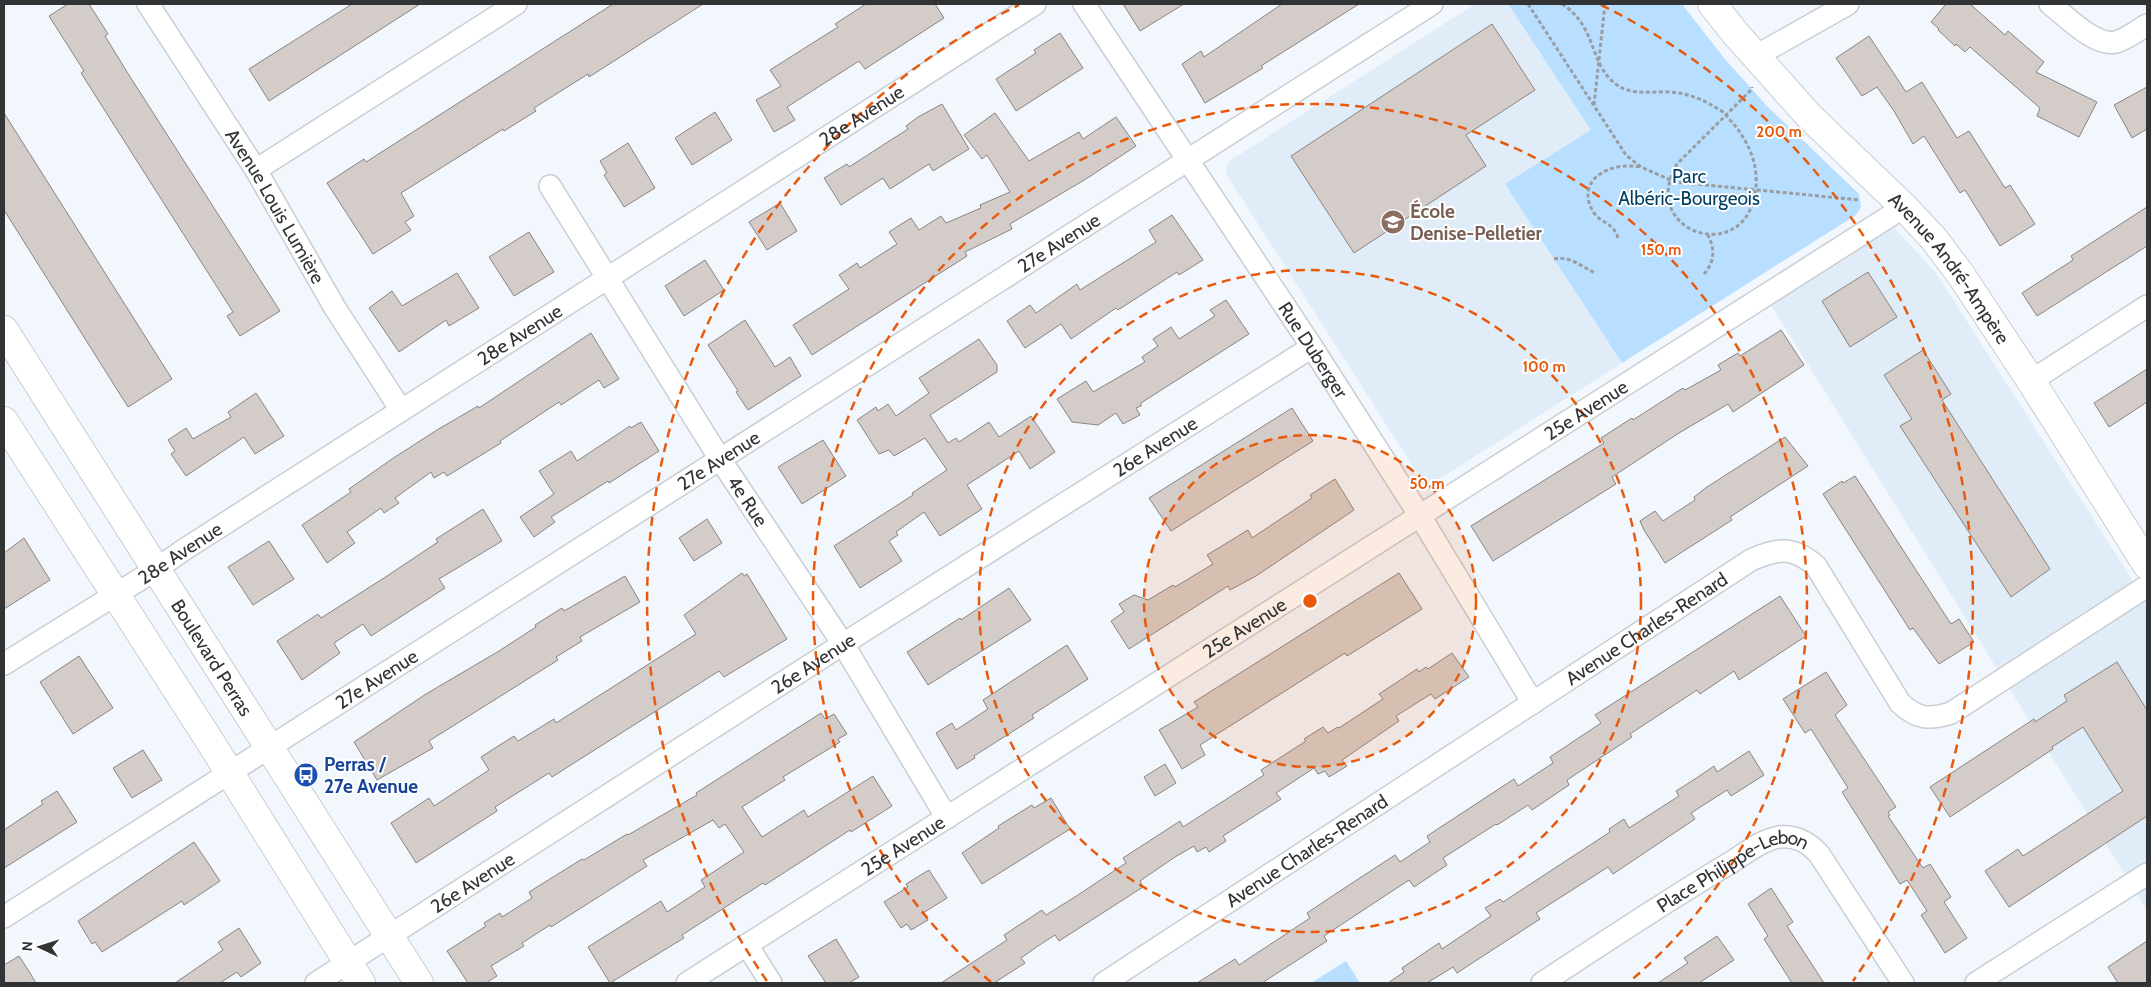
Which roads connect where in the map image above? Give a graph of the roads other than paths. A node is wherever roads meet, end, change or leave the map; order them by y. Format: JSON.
{"nodes":[{"id":1,"x":148,"y":4,"type":"edge"},
{"id":2,"x":516,"y":4,"type":"edge"},
{"id":3,"x":1035,"y":4,"type":"edge"},
{"id":4,"x":1084,"y":4,"type":"edge"},
{"id":5,"x":1432,"y":4,"type":"edge"},
{"id":6,"x":1712,"y":4,"type":"edge"},
{"id":7,"x":1848,"y":4,"type":"edge"},
{"id":8,"x":2050,"y":4,"type":"edge"},
{"id":9,"x":2147,"y":25,"type":"edge"},
{"id":10,"x":1756,"y":56,"type":"junction"},
{"id":11,"x":1188,"y":160,"type":"junction"},
{"id":12,"x":256,"y":170,"type":"junction"},
{"id":13,"x":550,"y":186,"type":"dead end"},
{"id":14,"x":1904,"y":207,"type":"junction"},
{"id":15,"x":609,"y":278,"type":"junction"},
{"id":16,"x":2147,"y":306,"type":"edge"},
{"id":17,"x":4,"y":330,"type":"edge"},
{"id":18,"x":1312,"y":347,"type":"junction"},
{"id":19,"x":2031,"y":380,"type":"junction"},
{"id":20,"x":401,"y":410,"type":"junction"},
{"id":21,"x":4,"y":421,"type":"edge"},
{"id":22,"x":720,"y":459,"type":"junction"},
{"id":23,"x":1420,"y":516,"type":"junction"},
{"id":24,"x":2147,"y":565,"type":"edge"},
{"id":25,"x":155,"y":570,"type":"junction"},
{"id":26,"x":2147,"y":586,"type":"edge"},
{"id":27,"x":115,"y":595,"type":"junction"},
{"id":28,"x":843,"y":644,"type":"junction"},
{"id":29,"x":4,"y":664,"type":"edge"},
{"id":30,"x":1533,"y":703,"type":"junction"},
{"id":31,"x":270,"y":746,"type":"junction"},
{"id":32,"x":229,"y":773,"type":"junction"},
{"id":33,"x":947,"y":818,"type":"junction"},
{"id":34,"x":2147,"y":874,"type":"edge"},
{"id":35,"x":4,"y":917,"type":"edge"},
{"id":36,"x":389,"y":935,"type":"junction"},
{"id":37,"x":747,"y":945,"type":"junction"},
{"id":38,"x":354,"y":973,"type":"edge"},
{"id":39,"x":316,"y":983,"type":"edge"},
{"id":40,"x":419,"y":983,"type":"edge"},
{"id":41,"x":687,"y":983,"type":"edge"},
{"id":42,"x":771,"y":983,"type":"edge"},
{"id":43,"x":1104,"y":983,"type":"edge"},
{"id":44,"x":1542,"y":983,"type":"edge"},
{"id":45,"x":1903,"y":983,"type":"edge"},
{"id":46,"x":1976,"y":983,"type":"edge"}],
"edges":[{"from":1,"to":12,"type":"street","name":"Avenue Louis Lumière"},
{"from":2,"to":12,"type":"street"},
{"from":3,"to":15,"type":"street","name":"28e Avenue"},
{"from":4,"to":11,"type":"street","name":"Rue Duberger"},
{"from":5,"to":11,"type":"street","name":"27e Avenue"},
{"from":6,"to":10,"type":"main road","name":"Avenue André-Ampère"},
{"from":7,"to":10,"type":"street"},
{"from":8,"to":9,"type":"street"},
{"from":10,"to":14,"type":"main road","name":"Avenue André-Ampère"},
{"from":11,"to":18,"type":"street","name":"Rue Duberger"},
{"from":11,"to":22,"type":"street","name":"27e Avenue"},
{"from":12,"to":20,"type":"street","name":"Avenue Louis Lumière"},
{"from":13,"to":15,"type":"street","name":"4e Rue"},
{"from":14,"to":19,"type":"main road","name":"Avenue André-Ampère"},
{"from":14,"to":23,"type":"street","name":"25e Avenue"},
{"from":15,"to":20,"type":"street","name":"28e Avenue"},
{"from":15,"to":22,"type":"street","name":"4e Rue"},
{"from":16,"to":19,"type":"street"},
{"from":17,"to":25,"type":"main road","name":"Boulevard Perras"},
{"from":18,"to":23,"type":"street","name":"Rue Duberger"},
{"from":18,"to":28,"type":"street","name":"26e Avenue"},
{"from":19,"to":24,"type":"main road","name":"Avenue André-Ampère"},
{"from":20,"to":25,"type":"street","name":"28e Avenue"},
{"from":21,"to":27,"type":"main road"},
{"from":22,"to":28,"type":"street","name":"4e Rue"},
{"from":22,"to":31,"type":"street","name":"27e Avenue"},
{"from":23,"to":30,"type":"street","name":"Rue Duberger"},
{"from":23,"to":33,"type":"street","name":"25e Avenue"},
{"from":25,"to":27,"type":"street","name":"28e Avenue"},
{"from":25,"to":31,"type":"main road","name":"Boulevard Perras"},
{"from":26,"to":30,"type":"street","name":"Avenue Charles-Renard"},
{"from":27,"to":29,"type":"street","name":"28e Avenue"},
{"from":27,"to":32,"type":"main road"},
{"from":28,"to":33,"type":"street","name":"4e Rue"},
{"from":28,"to":36,"type":"street","name":"26e Avenue"},
{"from":30,"to":43,"type":"street","name":"Avenue Charles-Renard"},
{"from":31,"to":32,"type":"street","name":"27e Avenue"},
{"from":31,"to":36,"type":"main road","name":"Boulevard Perras"},
{"from":32,"to":35,"type":"street","name":"27e Avenue"},
{"from":32,"to":38,"type":"main road"},
{"from":33,"to":37,"type":"street","name":"25e Avenue"},
{"from":34,"to":46,"type":"street"},
{"from":36,"to":38,"type":"street","name":"26e Avenue"},
{"from":36,"to":40,"type":"main road","name":"Boulevard Perras"},
{"from":37,"to":41,"type":"street","name":"25e Avenue"},
{"from":37,"to":42,"type":"street"},
{"from":38,"to":39,"type":"street","name":"26e Avenue"},
{"from":44,"to":45,"type":"street","name":"Place Philippe-Lebon"}]}
